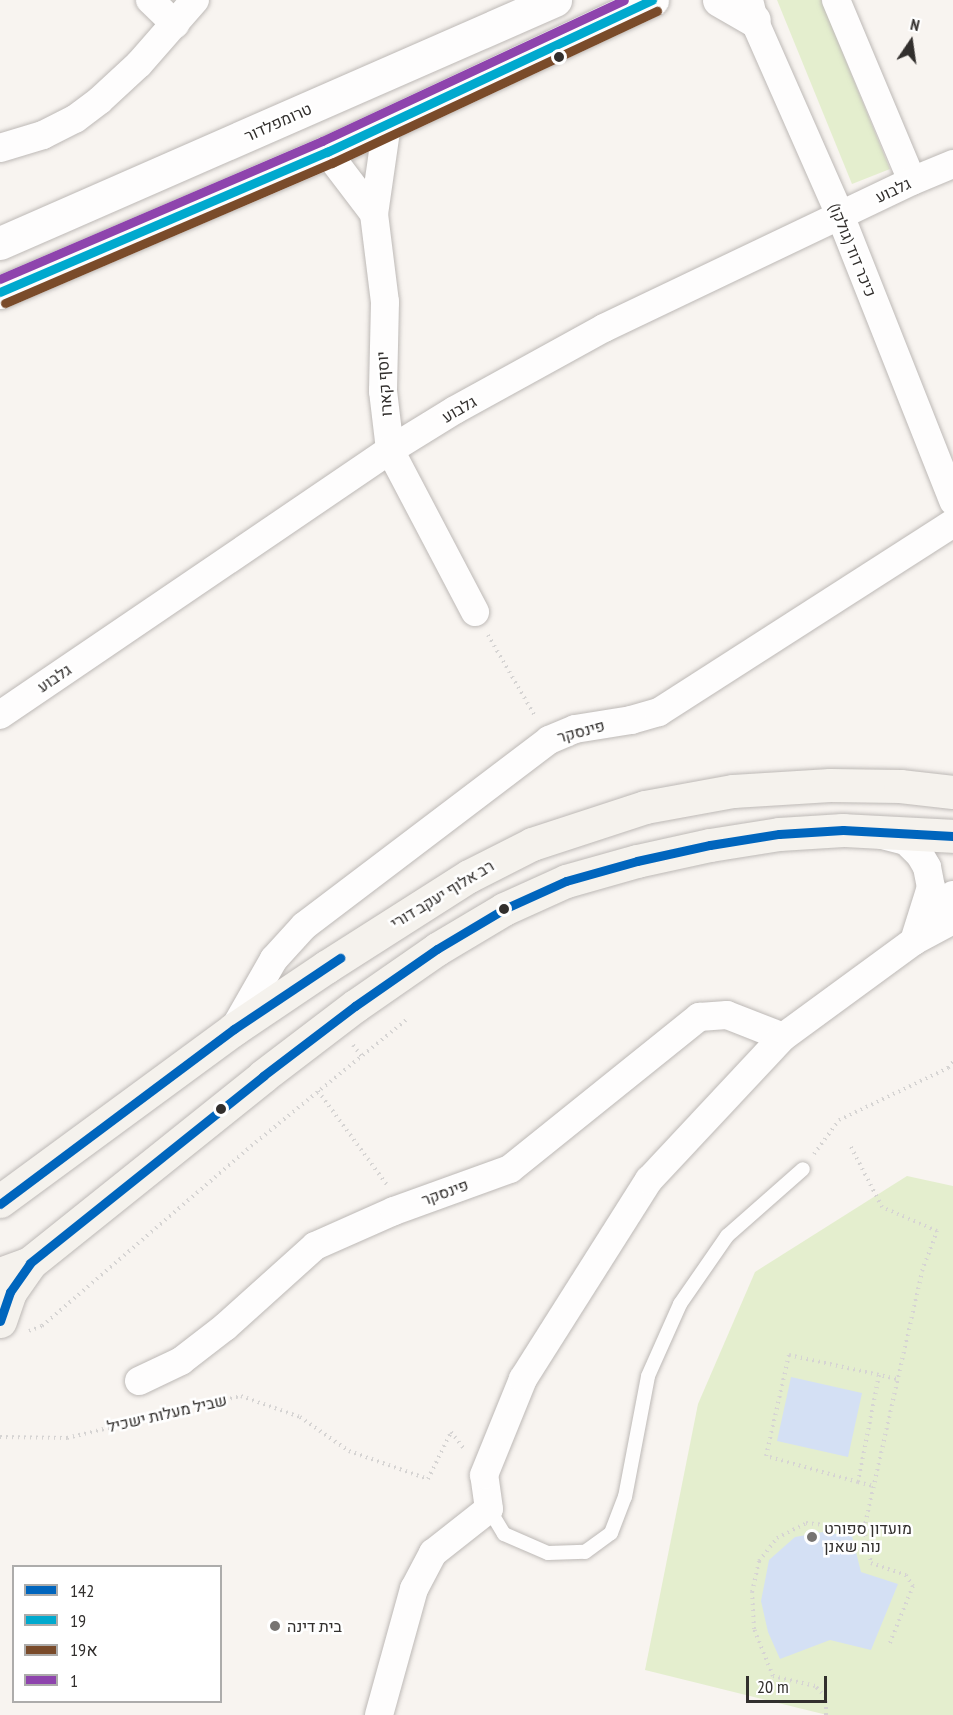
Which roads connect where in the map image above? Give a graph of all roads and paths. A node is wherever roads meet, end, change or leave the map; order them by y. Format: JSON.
{"nodes":[{"id":1,"x":150,"y":0,"type":"edge"},
{"id":2,"x":195,"y":0,"type":"edge"},
{"id":3,"x":555,"y":0,"type":"edge"},
{"id":4,"x":652,"y":0,"type":"edge"},
{"id":5,"x":718,"y":0,"type":"edge"},
{"id":6,"x":836,"y":0,"type":"edge"},
{"id":7,"x":752,"y":10,"type":"edge"},
{"id":8,"x":175,"y":24,"type":"junction"},
{"id":9,"x":387,"y":124,"type":"junction"},
{"id":10,"x":0,"y":148,"type":"edge"},
{"id":11,"x":327,"y":152,"type":"junction"},
{"id":12,"x":953,"y":164,"type":"edge"},
{"id":13,"x":912,"y":181,"type":"junction"},
{"id":14,"x":374,"y":214,"type":"junction"},
{"id":15,"x":840,"y":215,"type":"junction"},
{"id":16,"x":0,"y":243,"type":"edge"},
{"id":17,"x":0,"y":292,"type":"edge"},
{"id":18,"x":390,"y":450,"type":"junction"},
{"id":19,"x":953,"y":501,"type":"edge"},
{"id":20,"x":953,"y":523,"type":"edge"},
{"id":21,"x":475,"y":612,"type":"joint"},
{"id":22,"x":0,"y":715,"type":"edge"},
{"id":23,"x":537,"y":720,"type":"dead end"},
{"id":24,"x":953,"y":792,"type":"edge"},
{"id":25,"x":867,"y":831,"type":"junction"},
{"id":26,"x":953,"y":836,"type":"edge"},
{"id":27,"x":953,"y":895,"type":"edge"},
{"id":28,"x":953,"y":920,"type":"edge"},
{"id":29,"x":914,"y":941,"type":"junction"},
{"id":30,"x":407,"y":1019,"type":"dead end"},
{"id":31,"x":234,"y":1029,"type":"junction"},
{"id":32,"x":783,"y":1037,"type":"junction"},
{"id":33,"x":953,"y":1062,"type":"edge"},
{"id":34,"x":318,"y":1091,"type":"junction"},
{"id":35,"x":851,"y":1147,"type":"dead end"},
{"id":36,"x":803,"y":1169,"type":"joint"},
{"id":37,"x":2,"y":1201,"type":"edge"},
{"id":38,"x":404,"y":1207,"type":"junction"},
{"id":39,"x":15,"y":1269,"type":"edge"},
{"id":40,"x":0,"y":1321,"type":"edge"},
{"id":41,"x":42,"y":1326,"type":"dead end"},
{"id":42,"x":879,"y":1375,"type":"junction"},
{"id":43,"x":897,"y":1379,"type":"junction"},
{"id":44,"x":139,"y":1381,"type":"dead end"},
{"id":45,"x":0,"y":1437,"type":"edge"},
{"id":46,"x":483,"y":1475,"type":"junction"},
{"id":47,"x":858,"y":1482,"type":"junction"},
{"id":48,"x":873,"y":1486,"type":"junction"},
{"id":49,"x":489,"y":1509,"type":"junction"},
{"id":50,"x":864,"y":1529,"type":"junction"},
{"id":51,"x":889,"y":1645,"type":"dead end"},
{"id":52,"x":379,"y":1715,"type":"edge"},
{"id":53,"x":826,"y":1715,"type":"edge"}],
"edges":[{"from":1,"to":8,"type":"street"},
{"from":2,"to":8,"type":"street"},
{"from":3,"to":16,"type":"street","name":"טרומפלדור"},
{"from":4,"to":9,"type":"street"},
{"from":5,"to":7,"type":"street"},
{"from":6,"to":13,"type":"street"},
{"from":7,"to":15,"type":"street","name":"כיכר דוד (גולקו)"},
{"from":8,"to":10,"type":"street"},
{"from":9,"to":11,"type":"street"},
{"from":9,"to":14,"type":"street"},
{"from":11,"to":14,"type":"street"},
{"from":11,"to":17,"type":"street"},
{"from":12,"to":13,"type":"street","name":"גלבוע"},
{"from":13,"to":15,"type":"street","name":"גלבוע"},
{"from":14,"to":18,"type":"street","name":"יוסף קארו"},
{"from":15,"to":18,"type":"street","name":"גלבוע"},
{"from":15,"to":19,"type":"street","name":"כיכר דוד (גולקו)"},
{"from":18,"to":21,"type":"street","name":"יוסף קארו"},
{"from":18,"to":22,"type":"street","name":"גלבוע"},
{"from":20,"to":31,"type":"street","name":"פינסקר"},
{"from":21,"to":23,"type":"path"},
{"from":24,"to":31,"type":"main road","name":"רב אלוף יעקב דורי"},
{"from":25,"to":26,"type":"main road"},
{"from":25,"to":29,"type":"street"},
{"from":25,"to":39,"type":"main road"},
{"from":27,"to":29,"type":"street"},
{"from":28,"to":29,"type":"street"},
{"from":29,"to":32,"type":"street"},
{"from":30,"to":34,"type":"path"},
{"from":31,"to":37,"type":"main road","name":"רב אלוף יעקב דורי"},
{"from":32,"to":38,"type":"street","name":"פינסקר"},
{"from":32,"to":46,"type":"street"},
{"from":33,"to":36,"type":"path"},
{"from":34,"to":38,"type":"path"},
{"from":34,"to":41,"type":"path"},
{"from":35,"to":43,"type":"path"},
{"from":36,"to":49,"type":"lane"},
{"from":38,"to":44,"type":"street","name":"פינסקר"},
{"from":39,"to":40,"type":"main road"},
{"from":42,"to":43,"type":"path"},
{"from":42,"to":47,"type":"path"},
{"from":42,"to":47,"type":"path"},
{"from":43,"to":48,"type":"path"},
{"from":45,"to":46,"type":"path","name":"שביל מעלות ישכיל"},
{"from":46,"to":49,"type":"street"},
{"from":47,"to":48,"type":"path"},
{"from":48,"to":50,"type":"path"},
{"from":49,"to":52,"type":"street"},
{"from":50,"to":51,"type":"path"},
{"from":50,"to":53,"type":"path"}]}
